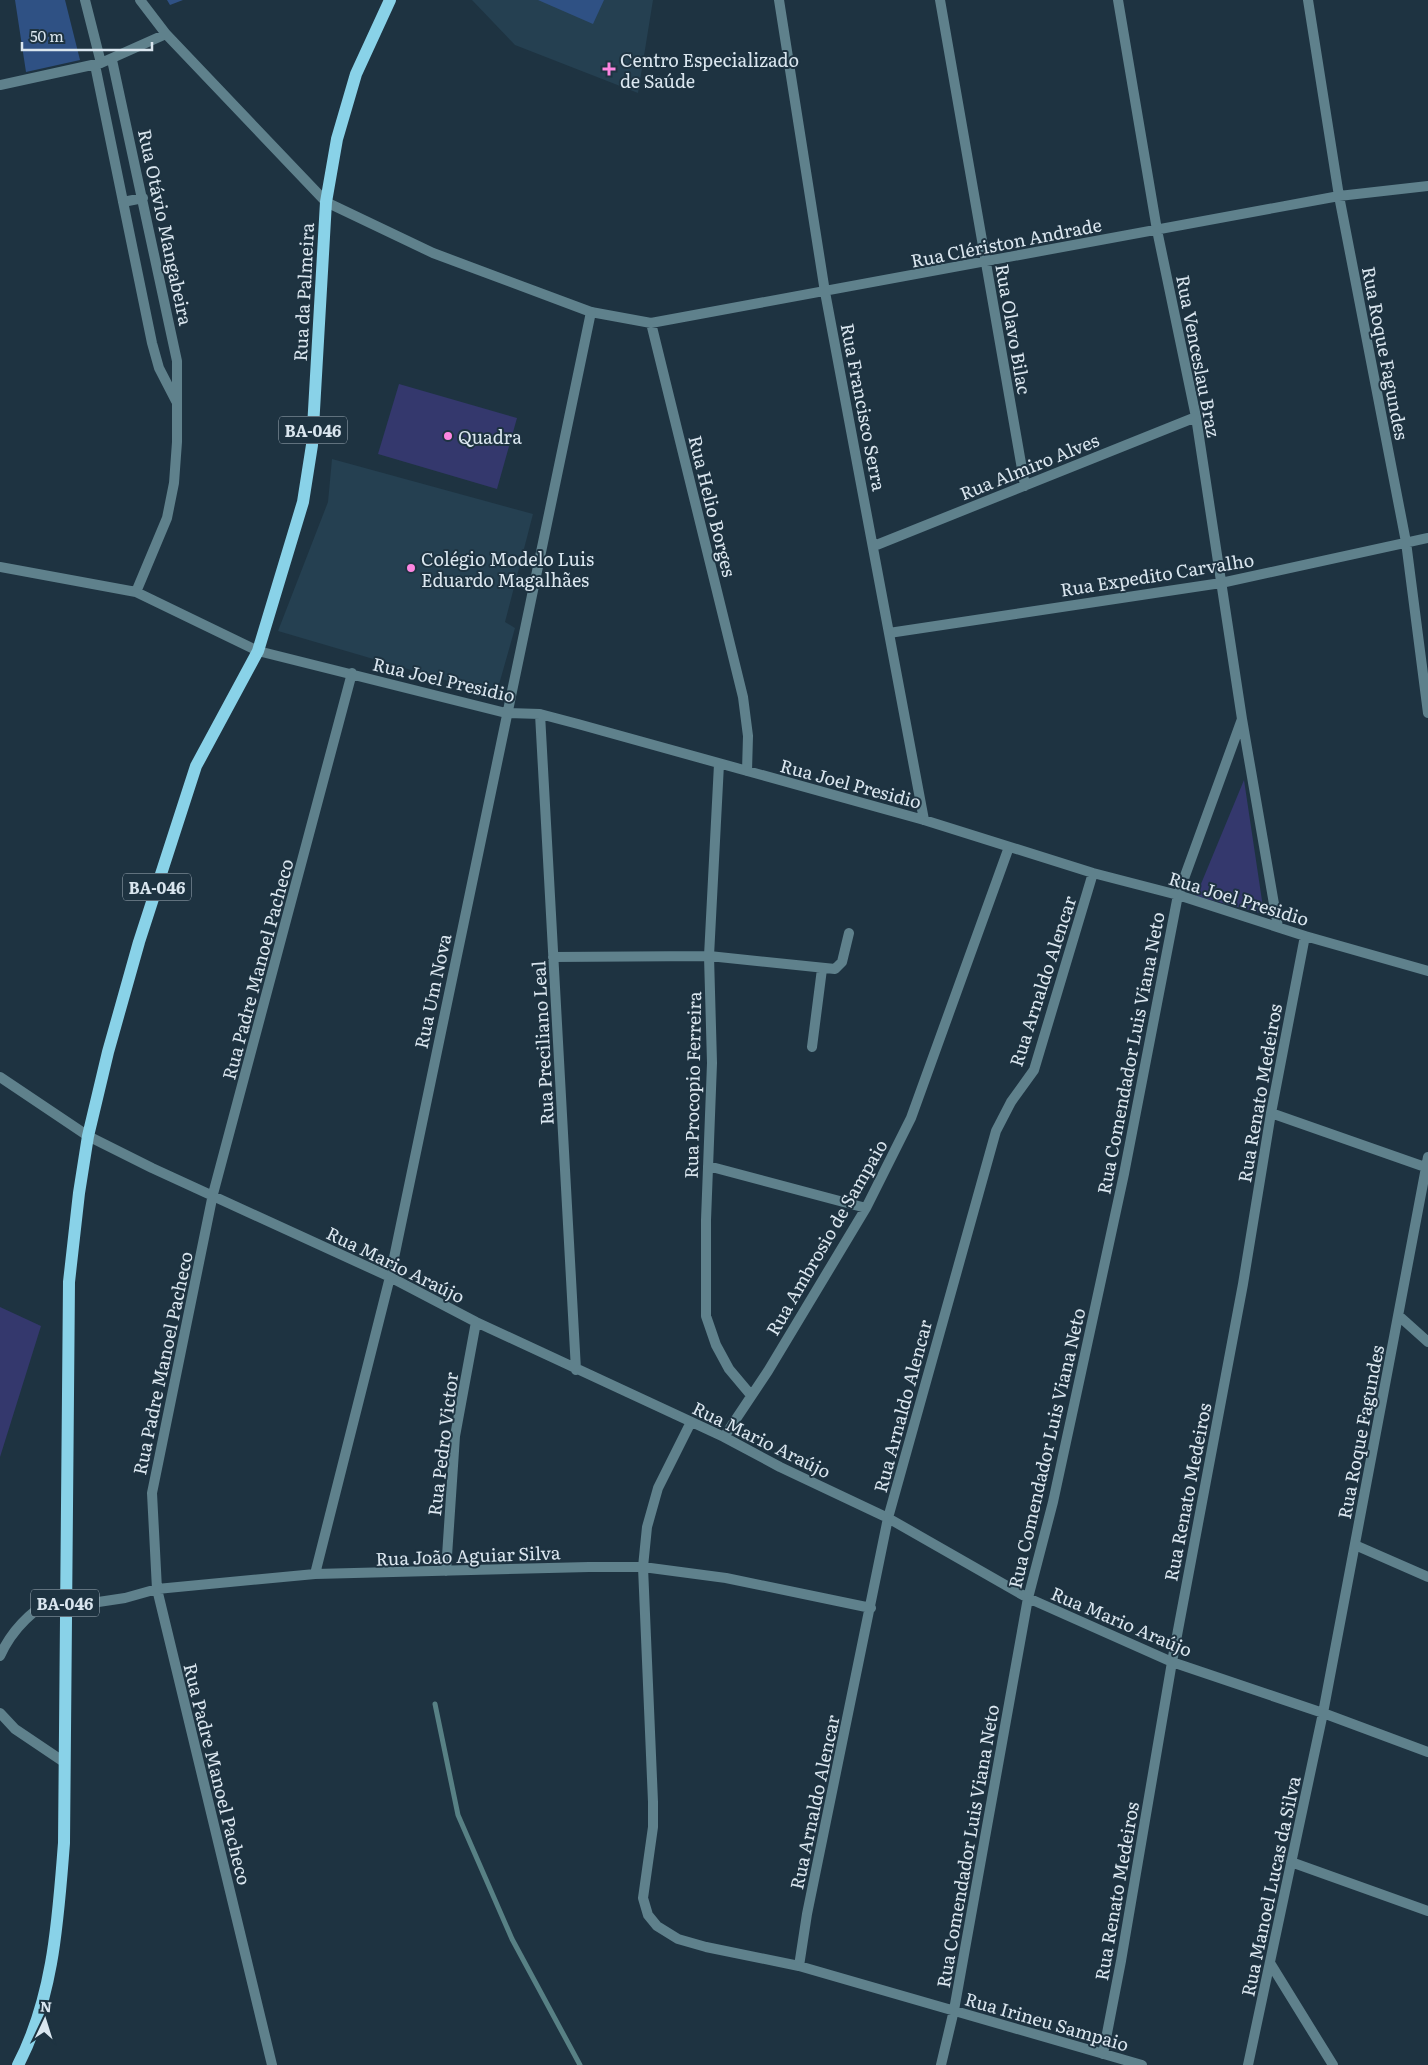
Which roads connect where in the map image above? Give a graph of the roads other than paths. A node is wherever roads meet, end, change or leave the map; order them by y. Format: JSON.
{"nodes":[{"id":1,"x":85,"y":0,"type":"edge"},
{"id":2,"x":140,"y":0,"type":"edge"},
{"id":3,"x":390,"y":0,"type":"edge"},
{"id":4,"x":779,"y":0,"type":"edge"},
{"id":5,"x":940,"y":0,"type":"edge"},
{"id":6,"x":1118,"y":0,"type":"edge"},
{"id":7,"x":1308,"y":0,"type":"edge"},
{"id":8,"x":166,"y":34,"type":"junction"},
{"id":9,"x":112,"y":60,"type":"junction"},
{"id":10,"x":98,"y":64,"type":"junction"},
{"id":11,"x":0,"y":85,"type":"edge"},
{"id":12,"x":1428,"y":186,"type":"edge"},
{"id":13,"x":1339,"y":196,"type":"junction"},
{"id":14,"x":143,"y":198,"type":"junction"},
{"id":15,"x":123,"y":202,"type":"junction"},
{"id":16,"x":326,"y":202,"type":"junction"},
{"id":17,"x":1157,"y":230,"type":"junction"},
{"id":18,"x":986,"y":263,"type":"junction"},
{"id":19,"x":825,"y":292,"type":"junction"},
{"id":20,"x":591,"y":312,"type":"junction"},
{"id":21,"x":651,"y":323,"type":"junction"},
{"id":22,"x":176,"y":402,"type":"junction"},
{"id":23,"x":1196,"y":417,"type":"junction"},
{"id":24,"x":1024,"y":486,"type":"junction"},
{"id":25,"x":1428,"y":538,"type":"edge"},
{"id":26,"x":1406,"y":542,"type":"junction"},
{"id":27,"x":874,"y":546,"type":"junction"},
{"id":28,"x":0,"y":567,"type":"edge"},
{"id":29,"x":1222,"y":583,"type":"junction"},
{"id":30,"x":136,"y":592,"type":"junction"},
{"id":31,"x":889,"y":633,"type":"junction"},
{"id":32,"x":258,"y":651,"type":"junction"},
{"id":33,"x":352,"y":673,"type":"junction"},
{"id":34,"x":506,"y":712,"type":"junction"},
{"id":35,"x":1428,"y":713,"type":"edge"},
{"id":36,"x":540,"y":714,"type":"junction"},
{"id":37,"x":1242,"y":719,"type":"junction"},
{"id":38,"x":719,"y":764,"type":"junction"},
{"id":39,"x":747,"y":771,"type":"junction"},
{"id":40,"x":924,"y":820,"type":"junction"},
{"id":41,"x":1009,"y":847,"type":"junction"},
{"id":42,"x":1093,"y":874,"type":"junction"},
{"id":43,"x":1178,"y":895,"type":"junction"},
{"id":44,"x":1278,"y":927,"type":"junction"},
{"id":45,"x":849,"y":933,"type":"dead end"},
{"id":46,"x":1305,"y":936,"type":"junction"},
{"id":47,"x":709,"y":956,"type":"junction"},
{"id":48,"x":553,"y":957,"type":"junction"},
{"id":49,"x":822,"y":969,"type":"junction"},
{"id":50,"x":1428,"y":971,"type":"edge"},
{"id":51,"x":812,"y":1047,"type":"dead end"},
{"id":52,"x":0,"y":1077,"type":"edge"},
{"id":53,"x":1271,"y":1113,"type":"junction"},
{"id":54,"x":88,"y":1136,"type":"junction"},
{"id":55,"x":1427,"y":1164,"type":"edge"},
{"id":56,"x":708,"y":1166,"type":"junction"},
{"id":57,"x":213,"y":1194,"type":"junction"},
{"id":58,"x":866,"y":1208,"type":"junction"},
{"id":59,"x":390,"y":1277,"type":"junction"},
{"id":60,"x":1399,"y":1316,"type":"junction"},
{"id":61,"x":476,"y":1322,"type":"junction"},
{"id":62,"x":1428,"y":1342,"type":"edge"},
{"id":63,"x":576,"y":1370,"type":"junction"},
{"id":64,"x":750,"y":1394,"type":"junction"},
{"id":65,"x":691,"y":1422,"type":"junction"},
{"id":66,"x":724,"y":1437,"type":"junction"},
{"id":67,"x":888,"y":1518,"type":"junction"},
{"id":68,"x":1354,"y":1544,"type":"junction"},
{"id":69,"x":643,"y":1568,"type":"junction"},
{"id":70,"x":446,"y":1571,"type":"junction"},
{"id":71,"x":315,"y":1574,"type":"junction"},
{"id":72,"x":1428,"y":1577,"type":"edge"},
{"id":73,"x":157,"y":1589,"type":"junction"},
{"id":74,"x":65,"y":1592,"type":"junction"},
{"id":75,"x":1028,"y":1598,"type":"junction"},
{"id":76,"x":65,"y":1607,"type":"junction"},
{"id":77,"x":871,"y":1608,"type":"junction"},
{"id":78,"x":0,"y":1656,"type":"edge"},
{"id":79,"x":1172,"y":1662,"type":"junction"},
{"id":80,"x":0,"y":1713,"type":"edge"},
{"id":81,"x":1323,"y":1713,"type":"junction"},
{"id":82,"x":1428,"y":1752,"type":"edge"},
{"id":83,"x":64,"y":1762,"type":"junction"},
{"id":84,"x":1291,"y":1862,"type":"junction"},
{"id":85,"x":1428,"y":1911,"type":"edge"},
{"id":86,"x":1270,"y":1963,"type":"junction"},
{"id":87,"x":799,"y":1966,"type":"junction"},
{"id":88,"x":954,"y":2010,"type":"junction"},
{"id":89,"x":1103,"y":2054,"type":"junction"},
{"id":90,"x":18,"y":2065,"type":"edge"},
{"id":91,"x":272,"y":2065,"type":"edge"},
{"id":92,"x":941,"y":2065,"type":"edge"},
{"id":93,"x":1142,"y":2065,"type":"edge"},
{"id":94,"x":1248,"y":2065,"type":"edge"},
{"id":95,"x":1333,"y":2065,"type":"edge"}],
"edges":[{"from":1,"to":10,"type":"street","name":"Rua Otávio Mangabeira"},
{"from":2,"to":8,"type":"street","name":"Rua da Palmeira"},
{"from":3,"to":16,"type":"main road","number":"BA-046"},
{"from":4,"to":19,"type":"street","name":"Rua Francisco Serra"},
{"from":5,"to":18,"type":"street","name":"Rua Olavo Bilac"},
{"from":6,"to":17,"type":"street","name":"Rua Venceslau Braz"},
{"from":7,"to":13,"type":"street","name":"Rua Roque Fagundes"},
{"from":8,"to":9,"type":"street"},
{"from":8,"to":16,"type":"street","name":"Rua da Palmeira"},
{"from":9,"to":10,"type":"street"},
{"from":9,"to":14,"type":"street","name":"Rua Otávio Mangabeira"},
{"from":10,"to":11,"type":"street"},
{"from":10,"to":15,"type":"street","name":"Rua Otávio Mangabeira"},
{"from":12,"to":13,"type":"street","name":"Rua Clériston Andrade"},
{"from":13,"to":17,"type":"street","name":"Rua Clériston Andrade"},
{"from":13,"to":26,"type":"street","name":"Rua Roque Fagundes"},
{"from":14,"to":15,"type":"street"},
{"from":14,"to":22,"type":"street","name":"Rua Otávio Mangabeira"},
{"from":15,"to":22,"type":"street","name":"Rua Otávio Mangabeira"},
{"from":16,"to":20,"type":"street","name":"Rua Clériston Andrade"},
{"from":16,"to":32,"type":"main road","name":"Rua da Palmeira","number":"BA-046"},
{"from":17,"to":18,"type":"street","name":"Rua Clériston Andrade"},
{"from":17,"to":23,"type":"street","name":"Rua Venceslau Braz"},
{"from":18,"to":19,"type":"street","name":"Rua Clériston Andrade"},
{"from":18,"to":24,"type":"street","name":"Rua Olavo Bilac"},
{"from":19,"to":21,"type":"street","name":"Rua Clériston Andrade"},
{"from":19,"to":27,"type":"street","name":"Rua Francisco Serra"},
{"from":20,"to":21,"type":"street","name":"Rua Clériston Andrade"},
{"from":20,"to":34,"type":"street","name":"Rua Um Nova"},
{"from":21,"to":39,"type":"street","name":"Rua Helio Borges"},
{"from":22,"to":30,"type":"street","name":"Rua Otávio Mangabeira"},
{"from":23,"to":24,"type":"street","name":"Rua Almiro Alves"},
{"from":23,"to":29,"type":"street","name":"Rua Venceslau Braz"},
{"from":24,"to":27,"type":"street","name":"Rua Almiro Alves"},
{"from":25,"to":26,"type":"street","name":"Rua Expedito Carvalho"},
{"from":26,"to":29,"type":"street","name":"Rua Expedito Carvalho"},
{"from":26,"to":35,"type":"street","name":"Rua Roque Fagundes"},
{"from":27,"to":31,"type":"street","name":"Rua Francisco Serra"},
{"from":28,"to":30,"type":"street","name":"Rua Joel Presidio"},
{"from":29,"to":31,"type":"street","name":"Rua Expedito Carvalho"},
{"from":29,"to":37,"type":"street","name":"Rua Venceslau Braz"},
{"from":30,"to":32,"type":"street","name":"Rua Joel Presidio"},
{"from":31,"to":40,"type":"street","name":"Rua Francisco Serra"},
{"from":32,"to":33,"type":"street","name":"Rua Joel Presidio"},
{"from":32,"to":54,"type":"main road","number":"BA-046"},
{"from":33,"to":34,"type":"street","name":"Rua Joel Presidio"},
{"from":33,"to":57,"type":"street","name":"Rua Padre Manoel Pacheco"},
{"from":34,"to":36,"type":"street","name":"Rua Joel Presidio"},
{"from":34,"to":59,"type":"street","name":"Rua Um Nova"},
{"from":36,"to":38,"type":"street","name":"Rua Joel Presidio"},
{"from":36,"to":48,"type":"street","name":"Rua Preciliano Leal"},
{"from":37,"to":43,"type":"street","name":"Rua Comendador Luis Viana Neto"},
{"from":37,"to":44,"type":"street","name":"Rua Venceslau Braz"},
{"from":38,"to":39,"type":"street","name":"Rua Joel Presidio"},
{"from":38,"to":47,"type":"street","name":"Rua Procopio Ferreira"},
{"from":39,"to":40,"type":"street","name":"Rua Joel Presidio"},
{"from":40,"to":41,"type":"street","name":"Rua Joel Presidio"},
{"from":41,"to":42,"type":"street","name":"Rua Joel Presidio"},
{"from":41,"to":58,"type":"street","name":"Rua Ambrosio de Sampaio"},
{"from":42,"to":43,"type":"street","name":"Rua Joel Presidio"},
{"from":42,"to":67,"type":"street","name":"Rua Arnaldo Alencar"},
{"from":43,"to":44,"type":"street","name":"Rua Joel Presidio"},
{"from":43,"to":75,"type":"street","name":"Rua Comendador Luis Viana Neto"},
{"from":44,"to":46,"type":"street","name":"Rua Joel Presidio"},
{"from":45,"to":49,"type":"street"},
{"from":46,"to":50,"type":"street","name":"Rua Joel Presidio"},
{"from":46,"to":53,"type":"street","name":"Rua Renato Medeiros"},
{"from":47,"to":48,"type":"street"},
{"from":47,"to":49,"type":"street"},
{"from":47,"to":56,"type":"street","name":"Rua Procopio Ferreira"},
{"from":48,"to":63,"type":"street","name":"Rua Preciliano Leal"},
{"from":49,"to":51,"type":"street"},
{"from":52,"to":54,"type":"street","name":"Rua Mario Araújo"},
{"from":53,"to":55,"type":"street"},
{"from":53,"to":79,"type":"street","name":"Rua Renato Medeiros"},
{"from":54,"to":57,"type":"street","name":"Rua Mario Araújo"},
{"from":54,"to":74,"type":"main road","number":"BA-046"},
{"from":55,"to":60,"type":"street","name":"Rua Roque Fagundes"},
{"from":56,"to":58,"type":"street"},
{"from":56,"to":64,"type":"street","name":"Rua Procopio Ferreira"},
{"from":57,"to":59,"type":"street","name":"Rua Mario Araújo"},
{"from":57,"to":73,"type":"street","name":"Rua Padre Manoel Pacheco"},
{"from":58,"to":64,"type":"street","name":"Rua Ambrosio de Sampaio"},
{"from":59,"to":61,"type":"street","name":"Rua Mario Araújo"},
{"from":59,"to":71,"type":"street","name":"Rua Um Nova"},
{"from":60,"to":62,"type":"street"},
{"from":60,"to":68,"type":"street","name":"Rua Roque Fagundes"},
{"from":61,"to":63,"type":"street","name":"Rua Mario Araújo"},
{"from":61,"to":70,"type":"street","name":"Rua Pedro Victor"},
{"from":63,"to":65,"type":"street","name":"Rua Mario Araújo"},
{"from":64,"to":66,"type":"street","name":"Rua Ambrosio de Sampaio"},
{"from":65,"to":66,"type":"street","name":"Rua Mario Araújo"},
{"from":65,"to":69,"type":"street","name":"Rua Irineu Sampaio"},
{"from":66,"to":67,"type":"street","name":"Rua Mario Araújo"},
{"from":67,"to":75,"type":"street","name":"Rua Mario Araújo"},
{"from":67,"to":77,"type":"street","name":"Rua Arnaldo Alencar"},
{"from":68,"to":72,"type":"street"},
{"from":68,"to":81,"type":"street","name":"Rua Roque Fagundes"},
{"from":69,"to":70,"type":"street","name":"Rua João Aguiar Silva"},
{"from":69,"to":77,"type":"street","name":"Rua João Aguiar Silva"},
{"from":69,"to":87,"type":"street","name":"Rua Irineu Sampaio"},
{"from":70,"to":71,"type":"street","name":"Rua João Aguiar Silva"},
{"from":71,"to":73,"type":"street","name":"Rua João Aguiar Silva"},
{"from":73,"to":76,"type":"street","name":"Rua João Aguiar Silva"},
{"from":73,"to":91,"type":"street","name":"Rua Padre Manoel Pacheco"},
{"from":74,"to":76,"type":"main road","number":"BA-046"},
{"from":74,"to":78,"type":"street"},
{"from":75,"to":79,"type":"street","name":"Rua Mario Araújo"},
{"from":75,"to":88,"type":"street","name":"Rua Comendador Luis Viana Neto"},
{"from":76,"to":83,"type":"main road","number":"BA-046"},
{"from":77,"to":87,"type":"street","name":"Rua Arnaldo Alencar"},
{"from":79,"to":81,"type":"street","name":"Rua Mario Araújo"},
{"from":79,"to":89,"type":"street","name":"Rua Renato Medeiros"},
{"from":80,"to":83,"type":"street"},
{"from":81,"to":82,"type":"street","name":"Rua Mario Araújo"},
{"from":81,"to":84,"type":"street","name":"Rua Manoel Lucas da Silva"},
{"from":83,"to":90,"type":"main road","number":"BA-046"},
{"from":84,"to":85,"type":"street"},
{"from":84,"to":86,"type":"street","name":"Rua Manoel Lucas da Silva"},
{"from":86,"to":94,"type":"street","name":"Rua Manoel Lucas da Silva"},
{"from":86,"to":95,"type":"street"},
{"from":87,"to":88,"type":"street","name":"Rua Irineu Sampaio"},
{"from":88,"to":89,"type":"street","name":"Rua Irineu Sampaio"},
{"from":88,"to":92,"type":"street","name":"Rua Comendador Luis Viana Neto"},
{"from":89,"to":93,"type":"street","name":"Rua Irineu Sampaio"}]}
